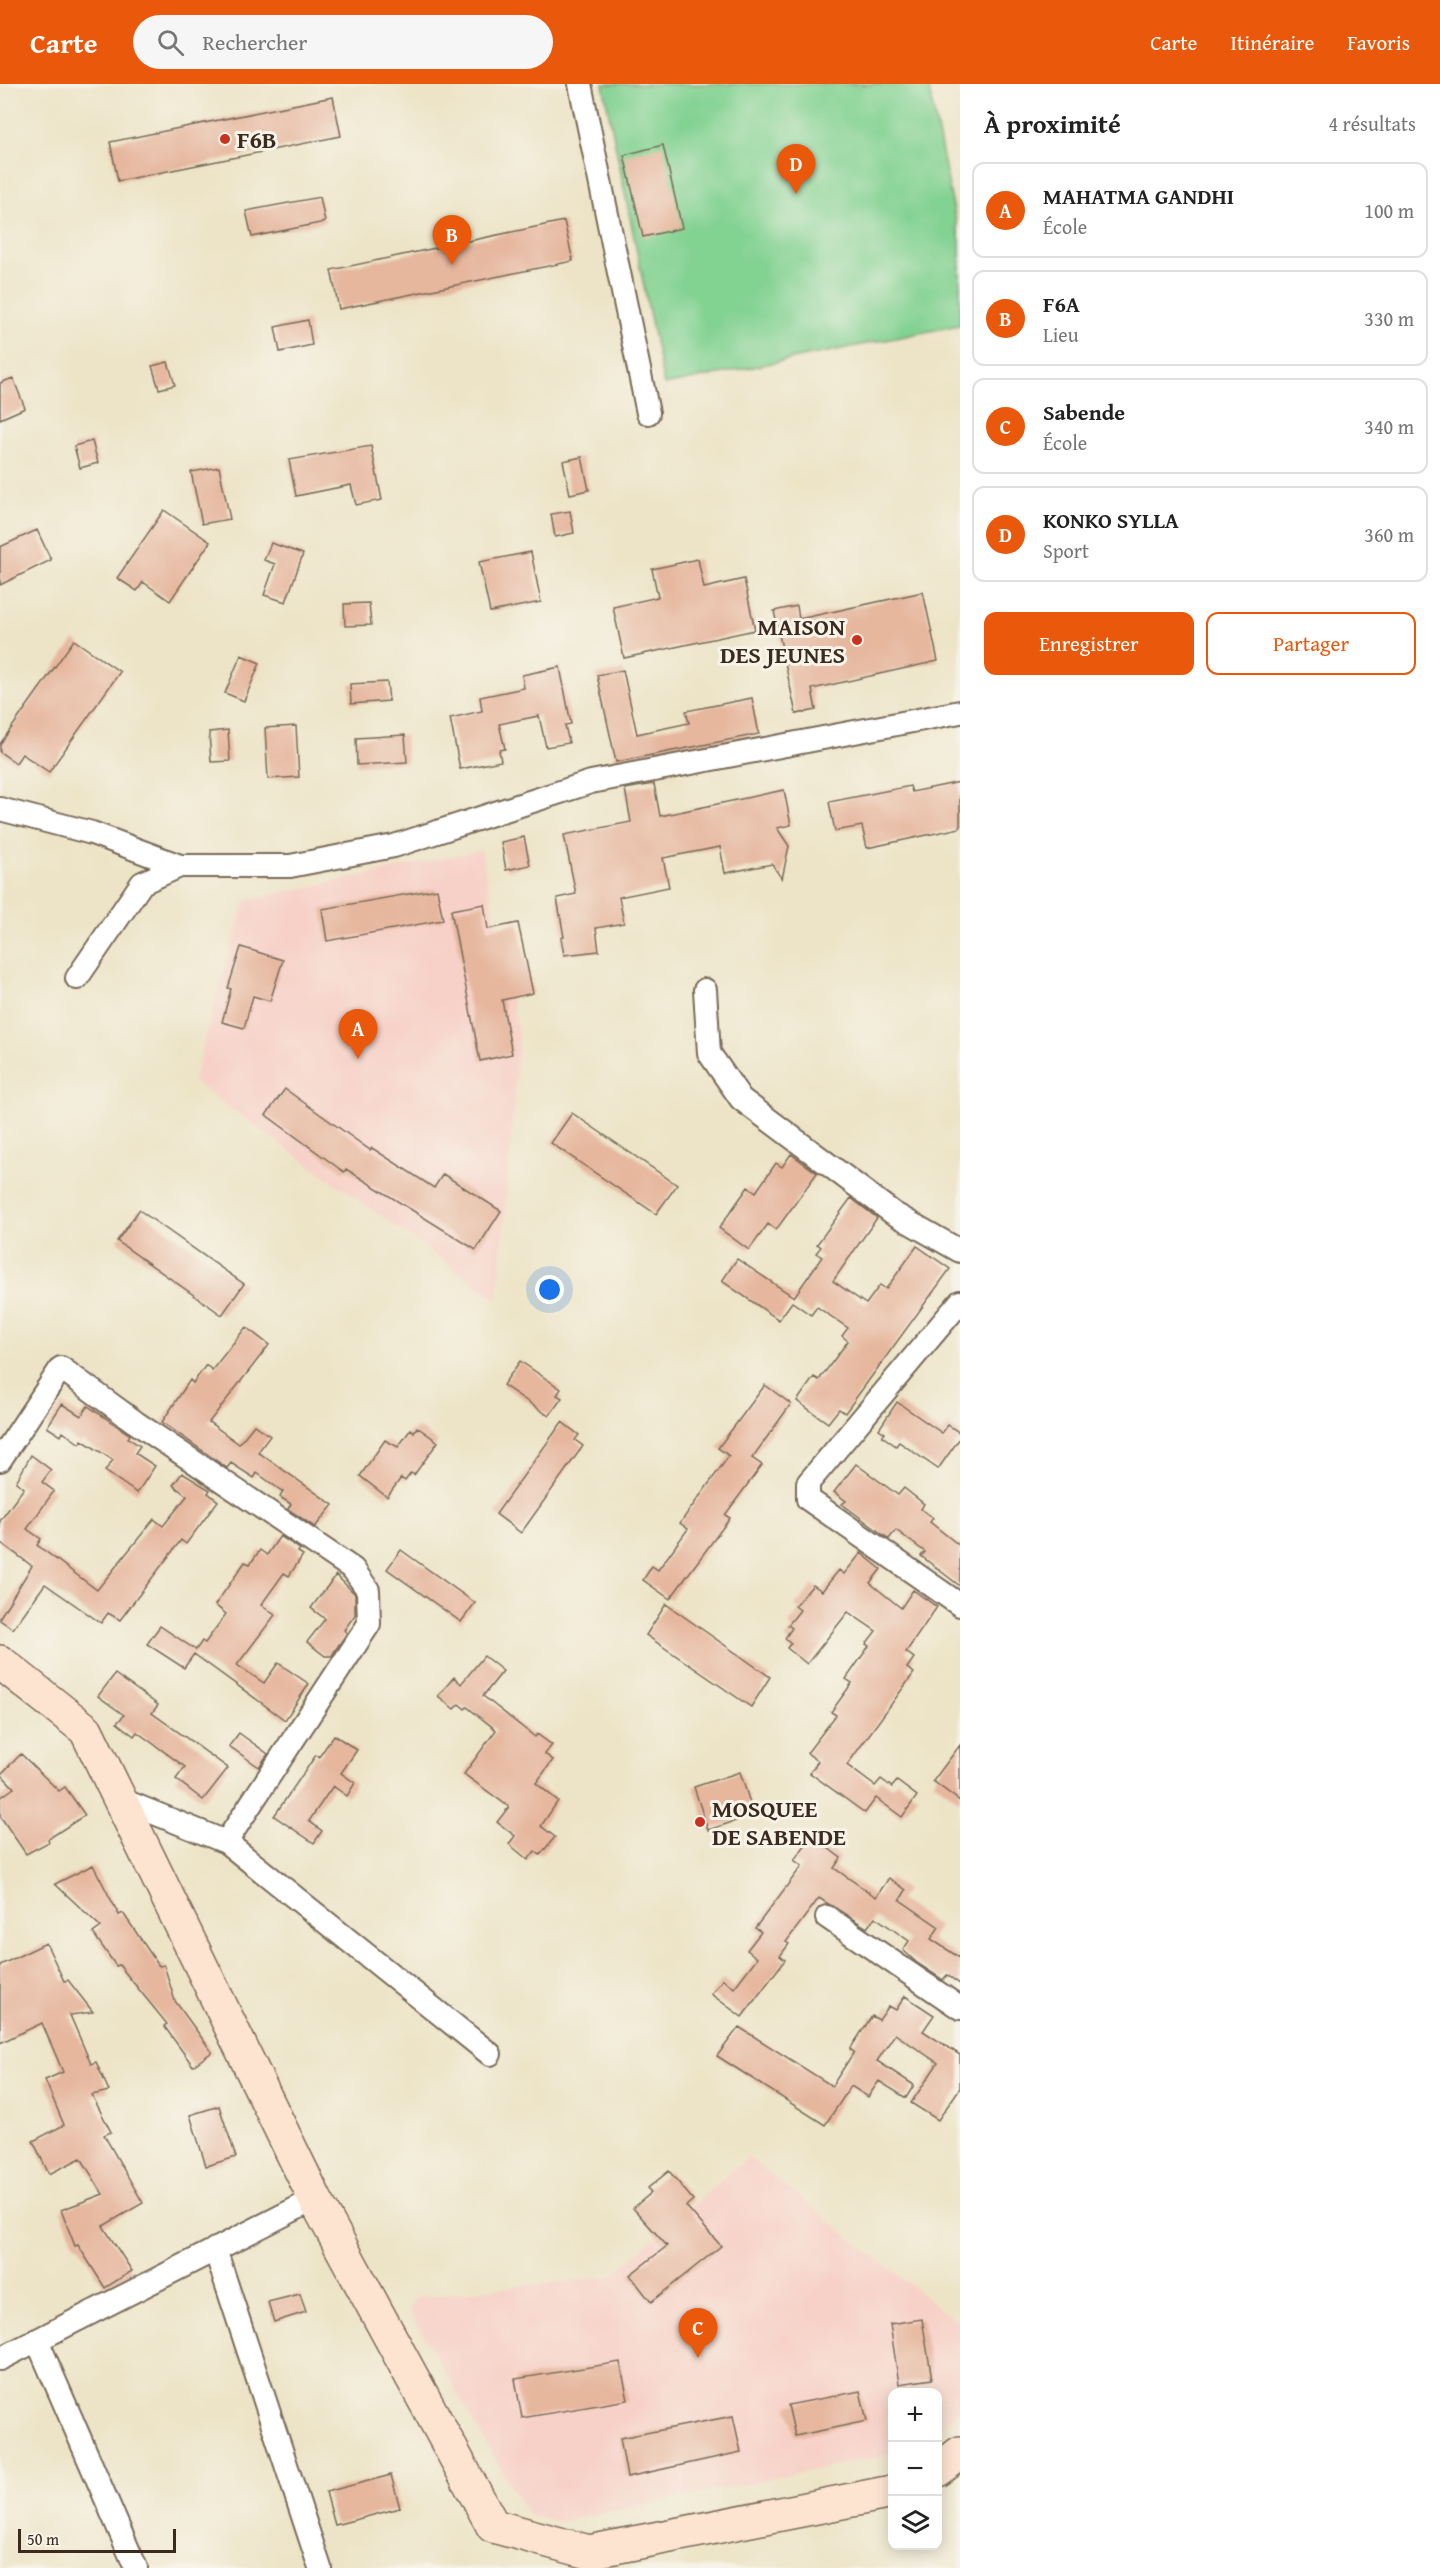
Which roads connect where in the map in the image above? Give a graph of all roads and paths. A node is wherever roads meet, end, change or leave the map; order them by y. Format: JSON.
{"nodes":[{"id":1,"x":580,"y":84,"type":"edge"},
{"id":2,"x":648,"y":413,"type":"dead end"},
{"id":3,"x":960,"y":712,"type":"edge"},
{"id":4,"x":0,"y":809,"type":"edge"},
{"id":5,"x":180,"y":866,"type":"junction"},
{"id":6,"x":77,"y":978,"type":"dead end"},
{"id":7,"x":705,"y":990,"type":"dead end"},
{"id":8,"x":960,"y":1251,"type":"edge"},
{"id":9,"x":960,"y":1302,"type":"edge"},
{"id":10,"x":0,"y":1460,"type":"edge"},
{"id":11,"x":960,"y":1605,"type":"edge"},
{"id":12,"x":0,"y":1662,"type":"edge"},
{"id":13,"x":122,"y":1800,"type":"junction"},
{"id":14,"x":226,"y":1842,"type":"junction"},
{"id":15,"x":827,"y":1917,"type":"dead end"},
{"id":16,"x":960,"y":2008,"type":"edge"},
{"id":17,"x":490,"y":2054,"type":"dead end"},
{"id":18,"x":315,"y":2199,"type":"junction"},
{"id":19,"x":215,"y":2249,"type":"junction"},
{"id":20,"x":37,"y":2340,"type":"junction"},
{"id":21,"x":0,"y":2359,"type":"edge"},
{"id":22,"x":960,"y":2453,"type":"edge"},
{"id":23,"x":942,"y":2467,"type":"edge"},
{"id":24,"x":888,"y":2493,"type":"edge"},
{"id":25,"x":136,"y":2568,"type":"edge"},
{"id":26,"x":320,"y":2568,"type":"edge"}],
"edges":[{"from":1,"to":2,"type":"street"},
{"from":3,"to":5,"type":"street"},
{"from":4,"to":5,"type":"street"},
{"from":5,"to":6,"type":"street"},
{"from":7,"to":8,"type":"street"},
{"from":9,"to":11,"type":"street"},
{"from":10,"to":14,"type":"street"},
{"from":12,"to":13,"type":"main road"},
{"from":13,"to":14,"type":"street"},
{"from":13,"to":18,"type":"main road"},
{"from":14,"to":17,"type":"street"},
{"from":15,"to":16,"type":"street"},
{"from":18,"to":19,"type":"street"},
{"from":18,"to":24,"type":"main road"},
{"from":19,"to":20,"type":"street"},
{"from":19,"to":26,"type":"street"},
{"from":20,"to":21,"type":"street"},
{"from":20,"to":25,"type":"street"},
{"from":22,"to":23,"type":"main road"}]}
